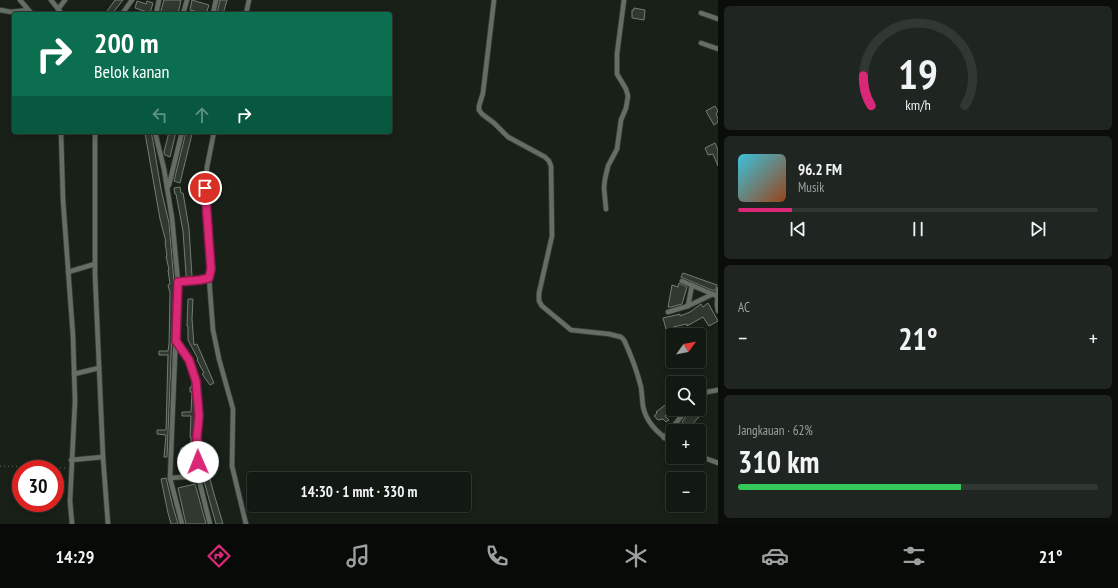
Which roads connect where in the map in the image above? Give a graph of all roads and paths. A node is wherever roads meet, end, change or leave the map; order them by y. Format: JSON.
{"nodes":[{"id":1,"x":20,"y":0,"type":"edge"},
{"id":2,"x":51,"y":0,"type":"edge"},
{"id":3,"x":65,"y":0,"type":"edge"},
{"id":4,"x":132,"y":0,"type":"edge"},
{"id":5,"x":160,"y":0,"type":"edge"},
{"id":6,"x":187,"y":0,"type":"edge"},
{"id":7,"x":216,"y":0,"type":"edge"},
{"id":8,"x":250,"y":0,"type":"edge"},
{"id":9,"x":494,"y":0,"type":"edge"},
{"id":10,"x":624,"y":0,"type":"edge"},
{"id":11,"x":58,"y":8,"type":"junction"},
{"id":12,"x":0,"y":10,"type":"edge"},
{"id":13,"x":30,"y":12,"type":"edge"},
{"id":14,"x":61,"y":12,"type":"edge"},
{"id":15,"x":123,"y":12,"type":"edge"},
{"id":16,"x":157,"y":12,"type":"edge"},
{"id":17,"x":184,"y":12,"type":"edge"},
{"id":18,"x":213,"y":12,"type":"edge"},
{"id":19,"x":247,"y":12,"type":"edge"},
{"id":20,"x":701,"y":13,"type":"dead end"},
{"id":21,"x":718,"y":19,"type":"edge"},
{"id":22,"x":701,"y":42,"type":"dead end"},
{"id":23,"x":718,"y":49,"type":"edge"},
{"id":24,"x":61,"y":134,"type":"edge"},
{"id":25,"x":95,"y":134,"type":"edge"},
{"id":26,"x":155,"y":134,"type":"edge"},
{"id":27,"x":182,"y":134,"type":"edge"},
{"id":28,"x":214,"y":134,"type":"edge"},
{"id":29,"x":167,"y":188,"type":"junction"},
{"id":30,"x":606,"y":209,"type":"dead end"},
{"id":31,"x":95,"y":264,"type":"junction"},
{"id":32,"x":68,"y":272,"type":"junction"},
{"id":33,"x":209,"y":278,"type":"junction"},
{"id":34,"x":682,"y":281,"type":"dead end"},
{"id":35,"x":178,"y":282,"type":"junction"},
{"id":36,"x":692,"y":285,"type":"junction"},
{"id":37,"x":718,"y":289,"type":"edge"},
{"id":38,"x":715,"y":295,"type":"junction"},
{"id":39,"x":688,"y":306,"type":"junction"},
{"id":40,"x":718,"y":311,"type":"edge"},
{"id":41,"x":668,"y":312,"type":"dead end"},
{"id":42,"x":176,"y":341,"type":"junction"},
{"id":43,"x":99,"y":368,"type":"junction"},
{"id":44,"x":74,"y":374,"type":"junction"},
{"id":45,"x":718,"y":390,"type":"edge"},
{"id":46,"x":706,"y":393,"type":"edge"},
{"id":47,"x":681,"y":416,"type":"edge"},
{"id":48,"x":664,"y":438,"type":"joint"},
{"id":49,"x":103,"y":457,"type":"junction"},
{"id":50,"x":706,"y":459,"type":"edge"},
{"id":51,"x":71,"y":460,"type":"junction"},
{"id":52,"x":718,"y":463,"type":"edge"},
{"id":53,"x":0,"y":466,"type":"edge"},
{"id":54,"x":71,"y":468,"type":"junction"},
{"id":55,"x":198,"y":476,"type":"junction"},
{"id":56,"x":170,"y":478,"type":"junction"},
{"id":57,"x":72,"y":524,"type":"edge"},
{"id":58,"x":108,"y":524,"type":"edge"},
{"id":59,"x":182,"y":524,"type":"edge"},
{"id":60,"x":210,"y":524,"type":"edge"},
{"id":61,"x":246,"y":524,"type":"edge"}],
"edges":[{"from":1,"to":13,"type":"street"},
{"from":2,"to":11,"type":"street"},
{"from":3,"to":11,"type":"street"},
{"from":4,"to":15,"type":"street"},
{"from":5,"to":16,"type":"street"},
{"from":6,"to":17,"type":"street"},
{"from":7,"to":18,"type":"street"},
{"from":8,"to":19,"type":"street"},
{"from":9,"to":48,"type":"street"},
{"from":10,"to":30,"type":"street"},
{"from":11,"to":14,"type":"street"},
{"from":12,"to":13,"type":"street"},
{"from":20,"to":21,"type":"street"},
{"from":22,"to":23,"type":"street"},
{"from":24,"to":32,"type":"street"},
{"from":25,"to":31,"type":"street"},
{"from":26,"to":29,"type":"street"},
{"from":27,"to":29,"type":"street"},
{"from":28,"to":33,"type":"street"},
{"from":29,"to":35,"type":"street"},
{"from":31,"to":32,"type":"street"},
{"from":31,"to":43,"type":"street"},
{"from":32,"to":44,"type":"street"},
{"from":33,"to":35,"type":"street"},
{"from":33,"to":61,"type":"street"},
{"from":34,"to":36,"type":"street"},
{"from":35,"to":42,"type":"street"},
{"from":36,"to":38,"type":"street"},
{"from":36,"to":39,"type":"street"},
{"from":37,"to":38,"type":"street"},
{"from":38,"to":39,"type":"street"},
{"from":38,"to":40,"type":"street"},
{"from":39,"to":41,"type":"street"},
{"from":42,"to":55,"type":"street"},
{"from":42,"to":56,"type":"street"},
{"from":43,"to":44,"type":"street"},
{"from":43,"to":49,"type":"street"},
{"from":44,"to":51,"type":"street"},
{"from":45,"to":46,"type":"street"},
{"from":47,"to":48,"type":"street"},
{"from":49,"to":51,"type":"street"},
{"from":49,"to":58,"type":"street"},
{"from":50,"to":52,"type":"street"},
{"from":51,"to":54,"type":"street"},
{"from":53,"to":54,"type":"path"},
{"from":54,"to":57,"type":"street"},
{"from":55,"to":56,"type":"street"},
{"from":55,"to":60,"type":"street"},
{"from":56,"to":59,"type":"street"}]}
